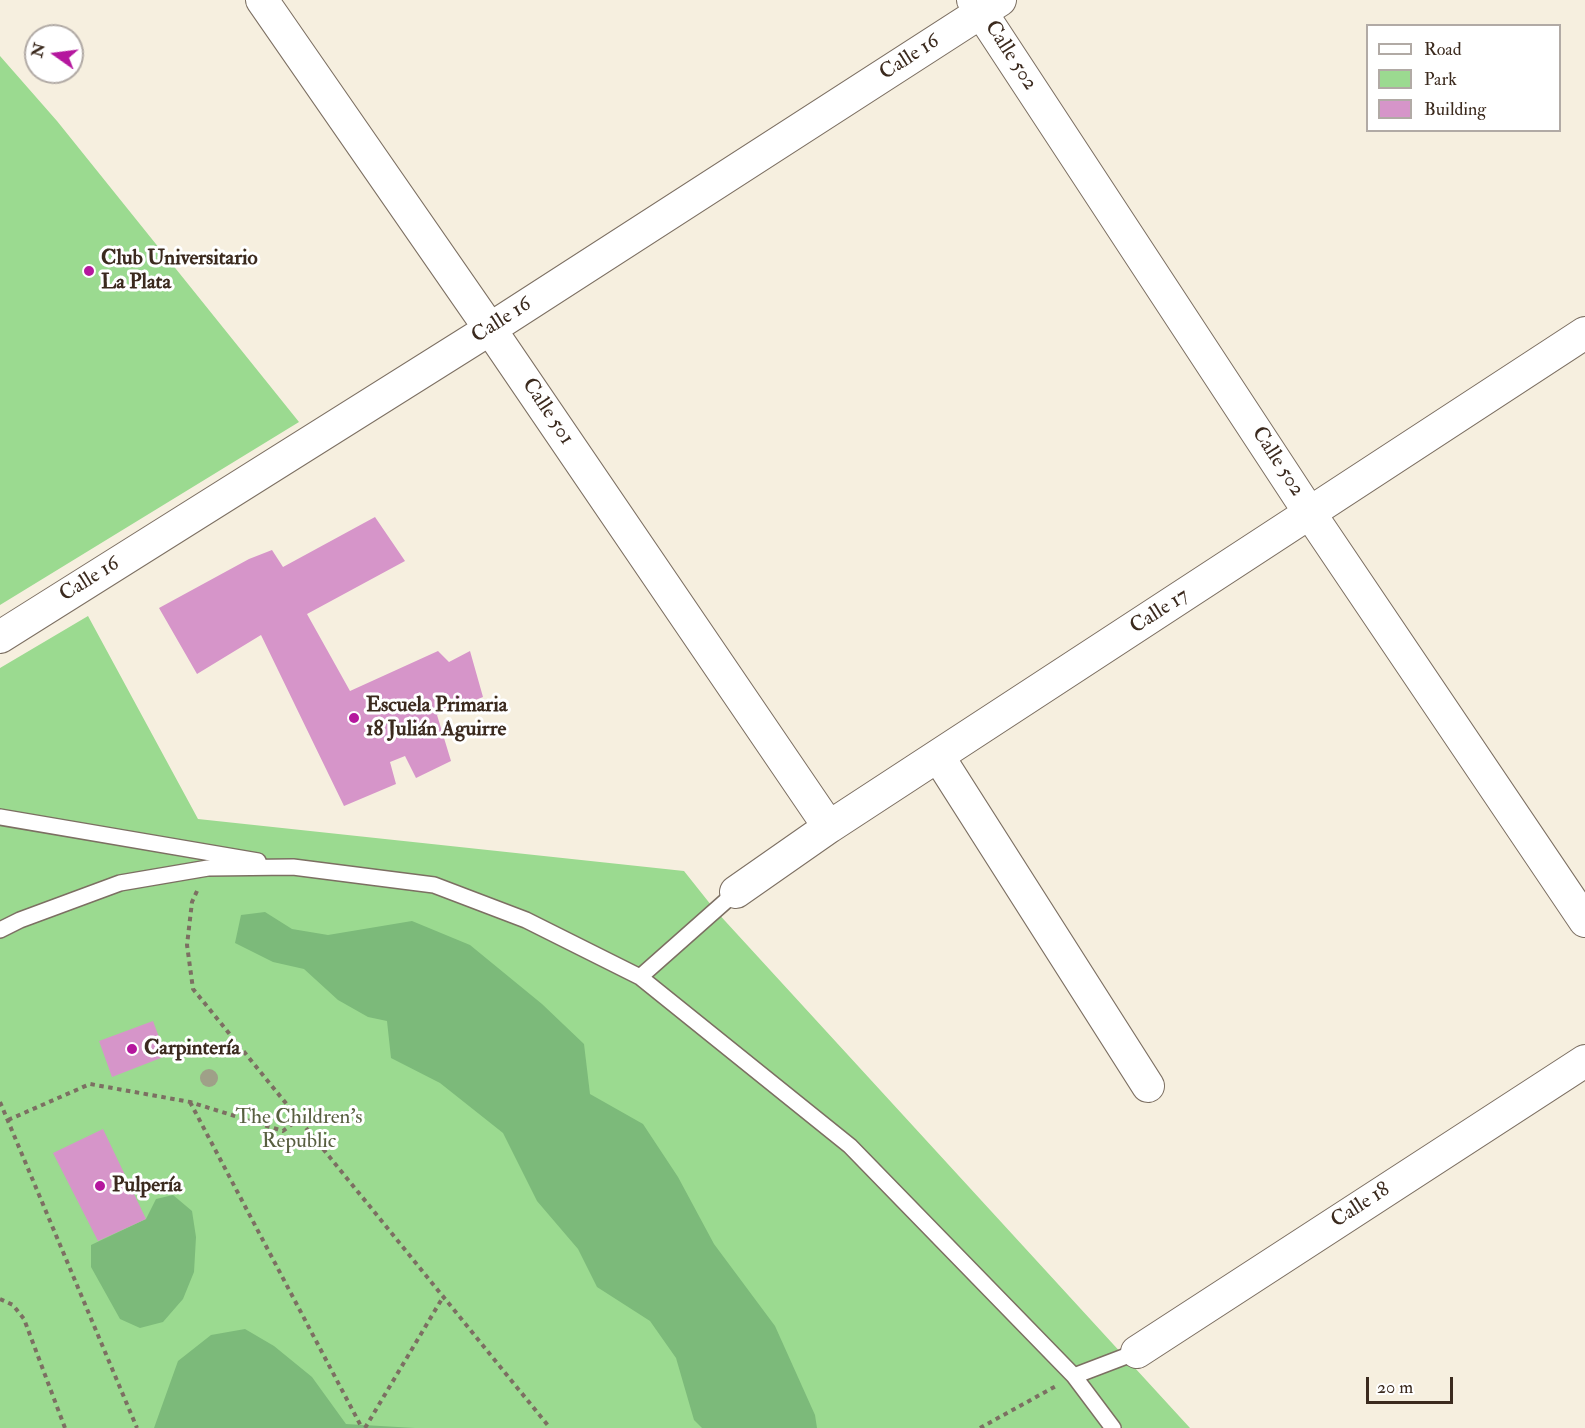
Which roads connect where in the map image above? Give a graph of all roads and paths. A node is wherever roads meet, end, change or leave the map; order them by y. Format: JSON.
{"nodes":[{"id":1,"x":262,"y":0,"type":"edge"},
{"id":2,"x":985,"y":4,"type":"edge"},
{"id":3,"x":490,"y":329,"type":"junction"},
{"id":4,"x":1585,"y":333,"type":"edge"},
{"id":5,"x":1311,"y":515,"type":"junction"},
{"id":6,"x":0,"y":637,"type":"edge"},
{"id":7,"x":938,"y":756,"type":"junction"},
{"id":8,"x":0,"y":817,"type":"edge"},
{"id":9,"x":829,"y":827,"type":"junction"},
{"id":10,"x":293,"y":867,"type":"junction"},
{"id":11,"x":208,"y":868,"type":"junction"},
{"id":12,"x":736,"y":892,"type":"joint"},
{"id":13,"x":1585,"y":921,"type":"edge"},
{"id":14,"x":0,"y":930,"type":"edge"},
{"id":15,"x":640,"y":977,"type":"junction"},
{"id":16,"x":1585,"y":1061,"type":"edge"},
{"id":17,"x":1148,"y":1086,"type":"dead end"},
{"id":18,"x":0,"y":1102,"type":"edge"},
{"id":19,"x":190,"y":1102,"type":"junction"},
{"id":20,"x":299,"y":1119,"type":"junction"},
{"id":21,"x":8,"y":1120,"type":"junction"},
{"id":22,"x":444,"y":1297,"type":"junction"},
{"id":23,"x":0,"y":1299,"type":"edge"},
{"id":24,"x":1137,"y":1352,"type":"joint"},
{"id":25,"x":1074,"y":1376,"type":"junction"},
{"id":26,"x":65,"y":1428,"type":"edge"},
{"id":27,"x":137,"y":1428,"type":"edge"},
{"id":28,"x":364,"y":1428,"type":"edge"},
{"id":29,"x":550,"y":1428,"type":"edge"},
{"id":30,"x":980,"y":1428,"type":"edge"},
{"id":31,"x":1113,"y":1428,"type":"edge"}],
"edges":[{"from":1,"to":3,"type":"street","name":"Calle 501"},
{"from":2,"to":3,"type":"street","name":"Calle 16"},
{"from":2,"to":5,"type":"street","name":"Calle 502"},
{"from":3,"to":6,"type":"street","name":"Calle 16"},
{"from":3,"to":9,"type":"street","name":"Calle 501"},
{"from":4,"to":5,"type":"street","name":"Calle 17"},
{"from":5,"to":7,"type":"street","name":"Calle 17"},
{"from":5,"to":13,"type":"street","name":"Calle 502"},
{"from":7,"to":9,"type":"street","name":"Calle 17"},
{"from":7,"to":17,"type":"street"},
{"from":8,"to":10,"type":"lane"},
{"from":9,"to":12,"type":"street","name":"Calle 17"},
{"from":10,"to":11,"type":"lane"},
{"from":10,"to":15,"type":"lane"},
{"from":11,"to":14,"type":"lane"},
{"from":11,"to":20,"type":"path"},
{"from":12,"to":15,"type":"lane"},
{"from":15,"to":25,"type":"lane"},
{"from":16,"to":24,"type":"street","name":"Calle 18"},
{"from":18,"to":21,"type":"path"},
{"from":19,"to":20,"type":"path"},
{"from":19,"to":21,"type":"path"},
{"from":19,"to":28,"type":"path"},
{"from":20,"to":22,"type":"path"},
{"from":21,"to":27,"type":"path"},
{"from":22,"to":28,"type":"path"},
{"from":22,"to":29,"type":"path"},
{"from":23,"to":26,"type":"path"},
{"from":24,"to":25,"type":"lane"},
{"from":25,"to":30,"type":"path"},
{"from":25,"to":31,"type":"lane"}]}
